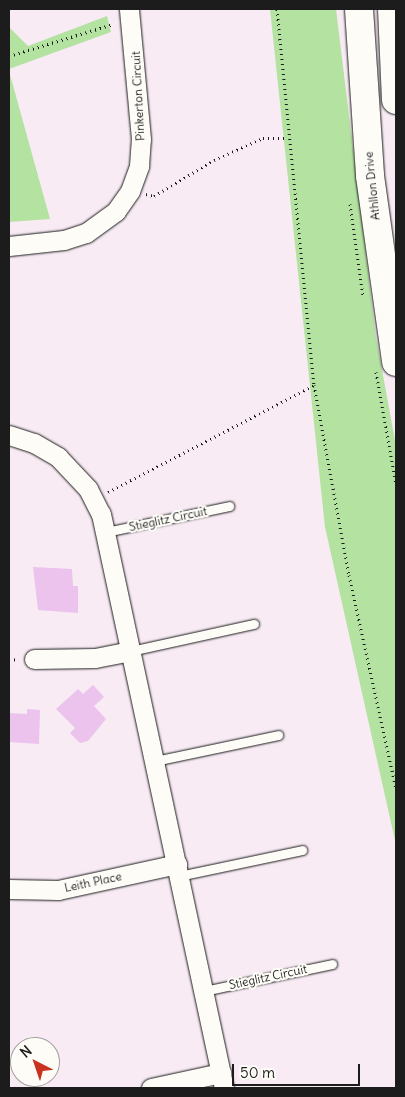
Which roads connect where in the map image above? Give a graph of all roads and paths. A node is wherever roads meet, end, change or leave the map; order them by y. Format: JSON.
{"nodes":[{"id":1,"x":277,"y":9,"type":"edge"},
{"id":2,"x":359,"y":9,"type":"edge"},
{"id":3,"x":392,"y":9,"type":"edge"},
{"id":4,"x":131,"y":14,"type":"edge"},
{"id":5,"x":9,"y":56,"type":"edge"},
{"id":6,"x":396,"y":100,"type":"edge"},
{"id":7,"x":288,"y":138,"type":"junction"},
{"id":8,"x":130,"y":191,"type":"junction"},
{"id":9,"x":9,"y":246,"type":"edge"},
{"id":10,"x":396,"y":362,"type":"edge"},
{"id":11,"x":314,"y":385,"type":"junction"},
{"id":12,"x":9,"y":435,"type":"edge"},
{"id":13,"x":94,"y":500,"type":"junction"},
{"id":14,"x":229,"y":506,"type":"dead end"},
{"id":15,"x":106,"y":532,"type":"junction"},
{"id":16,"x":254,"y":624,"type":"dead end"},
{"id":17,"x":131,"y":651,"type":"junction"},
{"id":18,"x":34,"y":658,"type":"dead end"},
{"id":19,"x":278,"y":735,"type":"dead end"},
{"id":20,"x":155,"y":761,"type":"junction"},
{"id":21,"x":396,"y":789,"type":"edge"},
{"id":22,"x":302,"y":850,"type":"dead end"},
{"id":23,"x":178,"y":870,"type":"junction"},
{"id":24,"x":9,"y":889,"type":"edge"},
{"id":25,"x":332,"y":964,"type":"dead end"},
{"id":26,"x":204,"y":991,"type":"junction"},
{"id":27,"x":223,"y":1081,"type":"edge"},
{"id":28,"x":151,"y":1088,"type":"edge"}],
"edges":[{"from":1,"to":7,"type":"path"},
{"from":2,"to":10,"type":"main road","name":"Athllon Drive"},
{"from":3,"to":6,"type":"main road"},
{"from":4,"to":5,"type":"path"},
{"from":4,"to":8,"type":"street","name":"Pinkerton Circuit"},
{"from":7,"to":8,"type":"path"},
{"from":7,"to":11,"type":"path"},
{"from":8,"to":9,"type":"street","name":"Pinkerton Circuit"},
{"from":11,"to":13,"type":"path"},
{"from":11,"to":21,"type":"path"},
{"from":12,"to":13,"type":"street"},
{"from":13,"to":15,"type":"street"},
{"from":14,"to":15,"type":"lane","name":"Stieglitz Circuit"},
{"from":15,"to":17,"type":"street"},
{"from":16,"to":17,"type":"lane"},
{"from":17,"to":18,"type":"street"},
{"from":17,"to":20,"type":"street"},
{"from":19,"to":20,"type":"lane"},
{"from":20,"to":23,"type":"street"},
{"from":22,"to":23,"type":"lane"},
{"from":23,"to":24,"type":"street","name":"Leith Place"},
{"from":23,"to":26,"type":"street"},
{"from":25,"to":26,"type":"lane","name":"Stieglitz Circuit"},
{"from":26,"to":27,"type":"street"},
{"from":27,"to":28,"type":"street"}]}
